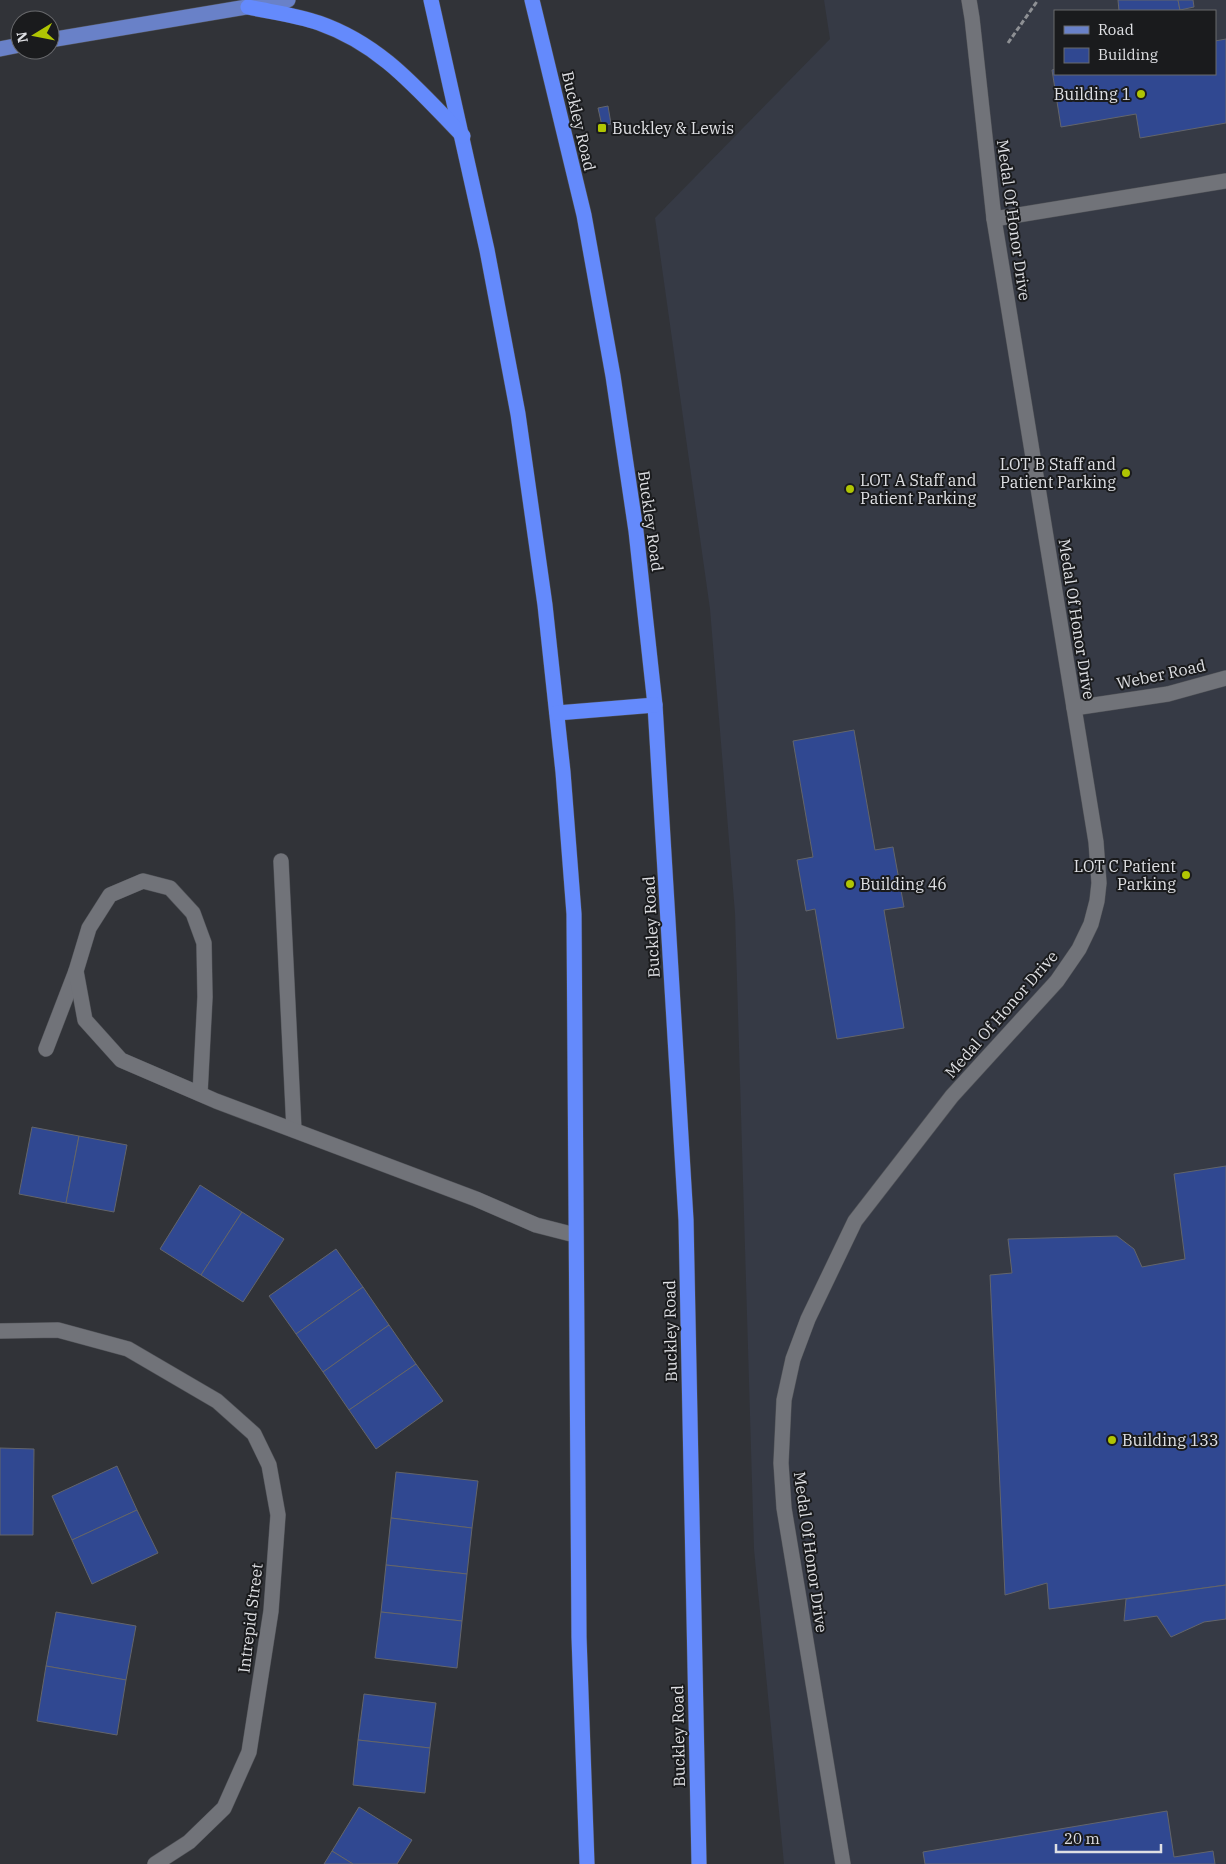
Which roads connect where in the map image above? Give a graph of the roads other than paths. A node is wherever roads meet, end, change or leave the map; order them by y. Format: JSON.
{"nodes":[{"id":1,"x":288,"y":0,"type":"edge"},
{"id":2,"x":431,"y":0,"type":"edge"},
{"id":3,"x":532,"y":0,"type":"edge"},
{"id":4,"x":969,"y":0,"type":"edge"},
{"id":5,"x":252,"y":3,"type":"edge"},
{"id":6,"x":60,"y":38,"type":"edge"},
{"id":7,"x":463,"y":136,"type":"junction"},
{"id":8,"x":1226,"y":181,"type":"edge"},
{"id":9,"x":994,"y":219,"type":"junction"},
{"id":10,"x":1226,"y":678,"type":"edge"},
{"id":11,"x":655,"y":705,"type":"junction"},
{"id":12,"x":1074,"y":708,"type":"junction"},
{"id":13,"x":557,"y":713,"type":"junction"},
{"id":14,"x":281,"y":861,"type":"dead end"},
{"id":15,"x":76,"y":971,"type":"junction"},
{"id":16,"x":46,"y":1049,"type":"dead end"},
{"id":17,"x":200,"y":1094,"type":"junction"},
{"id":18,"x":294,"y":1130,"type":"junction"},
{"id":19,"x":575,"y":1235,"type":"junction"},
{"id":20,"x":0,"y":1331,"type":"edge"},
{"id":21,"x":155,"y":1864,"type":"edge"},
{"id":22,"x":587,"y":1864,"type":"edge"},
{"id":23,"x":699,"y":1864,"type":"edge"},
{"id":24,"x":843,"y":1864,"type":"edge"}],
"edges":[{"from":1,"to":5,"type":"main road"},
{"from":2,"to":7,"type":"highway"},
{"from":3,"to":11,"type":"highway","name":"Buckley Road"},
{"from":4,"to":9,"type":"street","name":"Medal Of Honor Drive"},
{"from":5,"to":6,"type":"main road"},
{"from":5,"to":7,"type":"highway"},
{"from":7,"to":13,"type":"highway"},
{"from":8,"to":9,"type":"street"},
{"from":9,"to":12,"type":"street","name":"Medal Of Honor Drive"},
{"from":10,"to":12,"type":"street","name":"Weber Road"},
{"from":11,"to":13,"type":"highway"},
{"from":11,"to":23,"type":"highway","name":"Buckley Road"},
{"from":12,"to":24,"type":"street","name":"Medal Of Honor Drive"},
{"from":13,"to":19,"type":"highway"},
{"from":14,"to":18,"type":"street"},
{"from":15,"to":16,"type":"street"},
{"from":15,"to":17,"type":"street"},
{"from":15,"to":17,"type":"street"},
{"from":17,"to":18,"type":"street"},
{"from":18,"to":19,"type":"street"},
{"from":19,"to":22,"type":"highway"},
{"from":20,"to":21,"type":"street","name":"Intrepid Street"}]}
